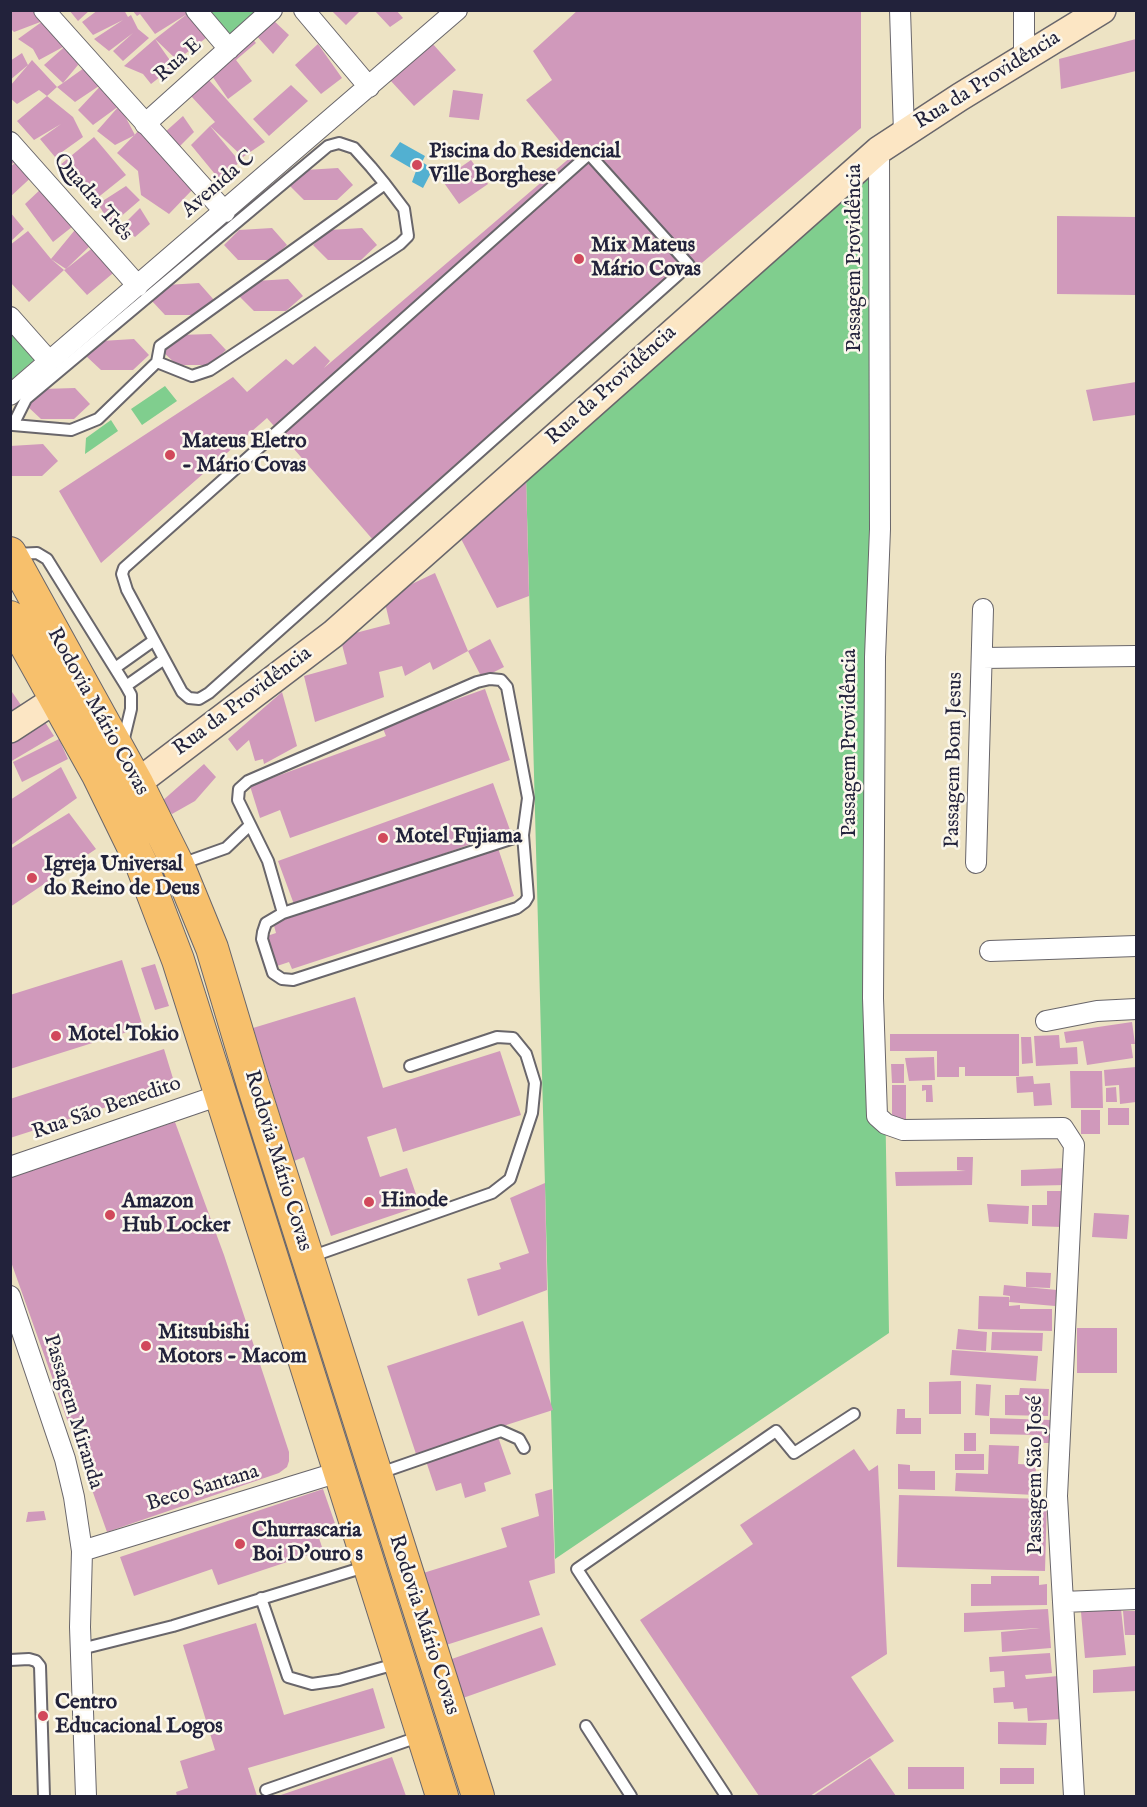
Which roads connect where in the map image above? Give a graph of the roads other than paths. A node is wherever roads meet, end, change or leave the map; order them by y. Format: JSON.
{"nodes":[{"id":1,"x":44,"y":10,"type":"edge"},
{"id":2,"x":196,"y":10,"type":"edge"},
{"id":3,"x":272,"y":10,"type":"edge"},
{"id":4,"x":304,"y":10,"type":"edge"},
{"id":5,"x":900,"y":10,"type":"edge"},
{"id":6,"x":1024,"y":10,"type":"edge"},
{"id":7,"x":1102,"y":10,"type":"edge"},
{"id":8,"x":455,"y":11,"type":"edge"},
{"id":9,"x":229,"y":49,"type":"junction"},
{"id":10,"x":1024,"y":58,"type":"junction"},
{"id":11,"x":369,"y":87,"type":"junction"},
{"id":12,"x":145,"y":124,"type":"junction"},
{"id":13,"x":904,"y":133,"type":"junction"},
{"id":14,"x":10,"y":142,"type":"edge"},
{"id":15,"x":879,"y":150,"type":"junction"},
{"id":16,"x":385,"y":184,"type":"junction"},
{"id":17,"x":225,"y":212,"type":"junction"},
{"id":18,"x":138,"y":286,"type":"junction"},
{"id":19,"x":10,"y":316,"type":"edge"},
{"id":20,"x":49,"y":361,"type":"junction"},
{"id":21,"x":157,"y":362,"type":"junction"},
{"id":22,"x":10,"y":395,"type":"edge"},
{"id":23,"x":11,"y":554,"type":"edge"},
{"id":24,"x":41,"y":609,"type":"junction"},
{"id":25,"x":983,"y":609,"type":"dead end"},
{"id":26,"x":12,"y":620,"type":"edge"},
{"id":27,"x":153,"y":641,"type":"junction"},
{"id":28,"x":1137,"y":656,"type":"edge"},
{"id":29,"x":982,"y":658,"type":"junction"},
{"id":30,"x":163,"y":660,"type":"junction"},
{"id":31,"x":115,"y":668,"type":"junction"},
{"id":32,"x":126,"y":686,"type":"junction"},
{"id":33,"x":56,"y":699,"type":"junction"},
{"id":34,"x":10,"y":729,"type":"edge"},
{"id":35,"x":92,"y":733,"type":"junction"},
{"id":36,"x":120,"y":754,"type":"junction"},
{"id":37,"x":137,"y":783,"type":"junction"},
{"id":38,"x":250,"y":825,"type":"junction"},
{"id":39,"x":523,"y":835,"type":"junction"},
{"id":40,"x":976,"y":864,"type":"dead end"},
{"id":41,"x":178,"y":865,"type":"junction"},
{"id":42,"x":283,"y":914,"type":"junction"},
{"id":43,"x":1137,"y":946,"type":"edge"},
{"id":44,"x":990,"y":951,"type":"dead end"},
{"id":45,"x":1137,"y":1009,"type":"edge"},
{"id":46,"x":1046,"y":1021,"type":"dead end"},
{"id":47,"x":410,"y":1065,"type":"dead end"},
{"id":48,"x":220,"y":1095,"type":"junction"},
{"id":49,"x":1074,"y":1154,"type":"joint"},
{"id":50,"x":10,"y":1167,"type":"edge"},
{"id":51,"x":307,"y":1258,"type":"junction"},
{"id":52,"x":10,"y":1296,"type":"edge"},
{"id":53,"x":854,"y":1414,"type":"dead end"},
{"id":54,"x":524,"y":1448,"type":"dead end"},
{"id":55,"x":339,"y":1472,"type":"junction"},
{"id":56,"x":375,"y":1474,"type":"junction"},
{"id":57,"x":82,"y":1551,"type":"junction"},
{"id":58,"x":368,"y":1566,"type":"junction"},
{"id":59,"x":261,"y":1598,"type":"junction"},
{"id":60,"x":1137,"y":1599,"type":"edge"},
{"id":61,"x":1063,"y":1602,"type":"junction"},
{"id":62,"x":81,"y":1649,"type":"junction"},
{"id":63,"x":10,"y":1660,"type":"edge"},
{"id":64,"x":399,"y":1663,"type":"junction"},
{"id":65,"x":586,"y":1726,"type":"dead end"},
{"id":66,"x":422,"y":1735,"type":"junction"},
{"id":67,"x":266,"y":1790,"type":"dead end"},
{"id":68,"x":44,"y":1797,"type":"edge"},
{"id":69,"x":86,"y":1797,"type":"edge"},
{"id":70,"x":442,"y":1797,"type":"edge"},
{"id":71,"x":478,"y":1797,"type":"edge"},
{"id":72,"x":631,"y":1797,"type":"edge"},
{"id":73,"x":726,"y":1797,"type":"edge"},
{"id":74,"x":1074,"y":1797,"type":"edge"}],
"edges":[{"from":1,"to":12,"type":"street"},
{"from":2,"to":9,"type":"street"},
{"from":3,"to":9,"type":"street","name":"Rua E"},
{"from":4,"to":11,"type":"street"},
{"from":5,"to":13,"type":"street"},
{"from":6,"to":10,"type":"street"},
{"from":7,"to":10,"type":"street","name":"Rua da Providência"},
{"from":8,"to":11,"type":"street","name":"Avenida C"},
{"from":9,"to":12,"type":"street","name":"Rua E"},
{"from":10,"to":13,"type":"street","name":"Rua da Providência"},
{"from":11,"to":17,"type":"street","name":"Avenida C"},
{"from":12,"to":17,"type":"street"},
{"from":13,"to":15,"type":"street","name":"Rua da Providência"},
{"from":14,"to":18,"type":"street","name":"Quadra Três"},
{"from":15,"to":37,"type":"street","name":"Rua da Providência"},
{"from":15,"to":49,"type":"street","name":"Passagem Providência"},
{"from":16,"to":21,"type":"lane"},
{"from":16,"to":21,"type":"lane"},
{"from":16,"to":21,"type":"lane"},
{"from":17,"to":18,"type":"street","name":"Avenida C"},
{"from":18,"to":20,"type":"street","name":"Avenida C"},
{"from":19,"to":20,"type":"street"},
{"from":20,"to":22,"type":"street","name":"Avenida C"},
{"from":23,"to":24,"type":"main road","name":"Rodovia Mário Covas"},
{"from":23,"to":31,"type":"lane"},
{"from":24,"to":26,"type":"main road"},
{"from":24,"to":35,"type":"main road","name":"Rodovia Mário Covas"},
{"from":25,"to":29,"type":"street","name":"Passagem Bom Jesus"},
{"from":26,"to":33,"type":"main road","name":"Rodovia Mário Covas"},
{"from":27,"to":30,"type":"lane"},
{"from":27,"to":30,"type":"lane"},
{"from":27,"to":31,"type":"lane"},
{"from":28,"to":29,"type":"street","name":"Passagem Bom Jesus"},
{"from":29,"to":40,"type":"street","name":"Passagem Bom Jesus"},
{"from":30,"to":32,"type":"lane"},
{"from":31,"to":32,"type":"lane"},
{"from":32,"to":36,"type":"lane"},
{"from":33,"to":34,"type":"street"},
{"from":33,"to":35,"type":"main road","name":"Rodovia Mário Covas"},
{"from":35,"to":36,"type":"main road","name":"Rodovia Mário Covas"},
{"from":35,"to":48,"type":"main road","name":"Rodovia Mário Covas"},
{"from":36,"to":37,"type":"main road","name":"Rodovia Mário Covas"},
{"from":37,"to":41,"type":"main road","name":"Rodovia Mário Covas"},
{"from":38,"to":39,"type":"lane"},
{"from":38,"to":41,"type":"lane"},
{"from":38,"to":42,"type":"lane"},
{"from":39,"to":42,"type":"lane"},
{"from":39,"to":42,"type":"lane"},
{"from":41,"to":51,"type":"main road","name":"Rodovia Mário Covas"},
{"from":43,"to":44,"type":"street"},
{"from":45,"to":46,"type":"street"},
{"from":47,"to":51,"type":"lane"},
{"from":48,"to":50,"type":"street","name":"Rua São Benedito"},
{"from":48,"to":55,"type":"main road","name":"Rodovia Mário Covas"},
{"from":49,"to":61,"type":"street","name":"Passagem São José"},
{"from":51,"to":56,"type":"main road","name":"Rodovia Mário Covas"},
{"from":52,"to":57,"type":"street","name":"Passagem Miranda"},
{"from":53,"to":73,"type":"lane"},
{"from":54,"to":56,"type":"lane"},
{"from":55,"to":57,"type":"street","name":"Beco Santana"},
{"from":55,"to":58,"type":"main road","name":"Rodovia Mário Covas"},
{"from":56,"to":71,"type":"main road","name":"Rodovia Mário Covas"},
{"from":57,"to":62,"type":"street","name":"Passagem Miranda"},
{"from":58,"to":59,"type":"lane"},
{"from":58,"to":64,"type":"main road","name":"Rodovia Mário Covas"},
{"from":59,"to":62,"type":"lane"},
{"from":59,"to":64,"type":"lane"},
{"from":60,"to":61,"type":"street"},
{"from":61,"to":74,"type":"street","name":"Passagem São José"},
{"from":62,"to":69,"type":"street","name":"Passagem Miranda"},
{"from":63,"to":68,"type":"lane"},
{"from":64,"to":66,"type":"main road","name":"Rodovia Mário Covas"},
{"from":65,"to":72,"type":"lane"},
{"from":66,"to":67,"type":"lane"},
{"from":66,"to":70,"type":"main road","name":"Rodovia Mário Covas"}]}
